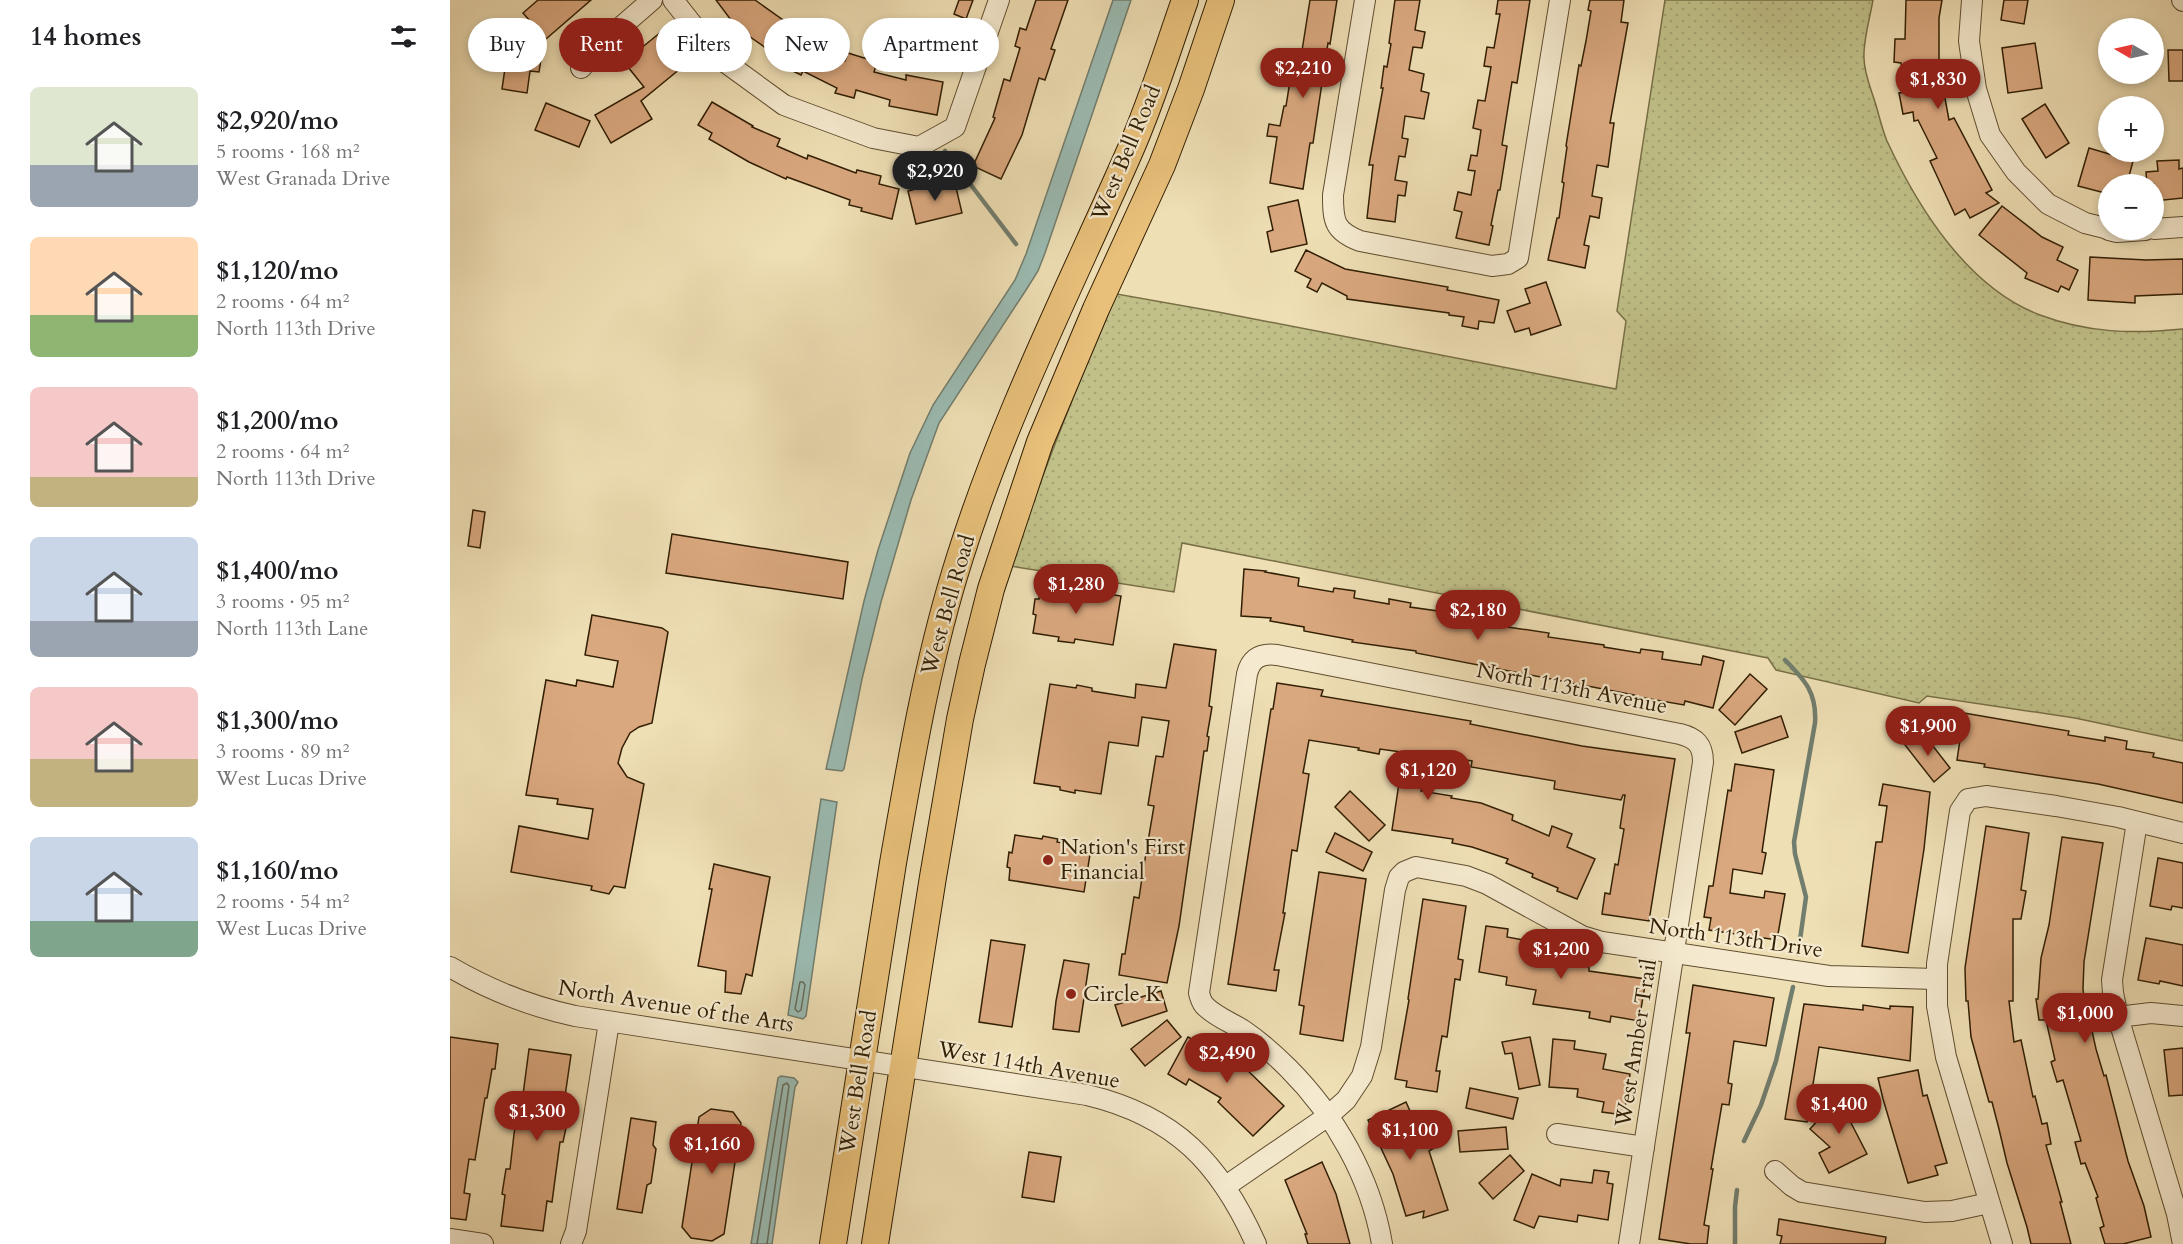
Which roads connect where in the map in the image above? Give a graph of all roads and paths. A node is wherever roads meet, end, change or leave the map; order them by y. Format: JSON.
{"nodes":[{"id":1,"x":652,"y":0,"type":"edge"},
{"id":2,"x":673,"y":0,"type":"edge"},
{"id":3,"x":999,"y":0,"type":"edge"},
{"id":4,"x":1185,"y":0,"type":"edge"},
{"id":5,"x":1221,"y":0,"type":"edge"},
{"id":6,"x":1365,"y":0,"type":"edge"},
{"id":7,"x":1560,"y":0,"type":"edge"},
{"id":8,"x":1972,"y":0,"type":"edge"},
{"id":9,"x":631,"y":18,"type":"edge"},
{"id":10,"x":2098,"y":227,"type":"edge"},
{"id":11,"x":2183,"y":227,"type":"edge"},
{"id":12,"x":2164,"y":228,"type":"edge"},
{"id":13,"x":1699,"y":743,"type":"joint"},
{"id":14,"x":2137,"y":822,"type":"junction"},
{"id":15,"x":2183,"y":833,"type":"edge"},
{"id":16,"x":1674,"y":953,"type":"junction"},
{"id":17,"x":450,"y":967,"type":"edge"},
{"id":18,"x":1936,"y":979,"type":"junction"},
{"id":19,"x":2183,"y":1016,"type":"edge"},
{"id":20,"x":2118,"y":1017,"type":"junction"},
{"id":21,"x":609,"y":1022,"type":"junction"},
{"id":22,"x":861,"y":1060,"type":"junction"},
{"id":23,"x":903,"y":1067,"type":"junction"},
{"id":24,"x":1328,"y":1116,"type":"junction"},
{"id":25,"x":1557,"y":1134,"type":"dead end"},
{"id":26,"x":1644,"y":1147,"type":"junction"},
{"id":27,"x":1775,"y":1171,"type":"dead end"},
{"id":28,"x":1226,"y":1186,"type":"junction"},
{"id":29,"x":1989,"y":1203,"type":"junction"},
{"id":30,"x":450,"y":1239,"type":"edge"},
{"id":31,"x":483,"y":1244,"type":"edge"},
{"id":32,"x":571,"y":1244,"type":"edge"},
{"id":33,"x":833,"y":1244,"type":"edge"},
{"id":34,"x":876,"y":1244,"type":"edge"},
{"id":35,"x":1256,"y":1244,"type":"edge"},
{"id":36,"x":1382,"y":1244,"type":"edge"},
{"id":37,"x":1629,"y":1244,"type":"edge"},
{"id":38,"x":2002,"y":1244,"type":"edge"},
{"id":39,"x":2183,"y":1244,"type":"edge"}],
"edges":[{"from":1,"to":9,"type":"street"},
{"from":2,"to":3,"type":"street"},
{"from":4,"to":22,"type":"main road","name":"West Bell Road"},
{"from":5,"to":23,"type":"main road","name":"West Bell Road"},
{"from":6,"to":7,"type":"street"},
{"from":8,"to":10,"type":"street"},
{"from":11,"to":12,"type":"street"},
{"from":13,"to":16,"type":"street","name":"West Amber Trail"},
{"from":13,"to":24,"type":"street","name":"North 113th Avenue"},
{"from":14,"to":15,"type":"street"},
{"from":14,"to":18,"type":"street"},
{"from":14,"to":20,"type":"street"},
{"from":16,"to":18,"type":"street","name":"North 113th Drive"},
{"from":16,"to":24,"type":"street","name":"North 113th Drive"},
{"from":16,"to":26,"type":"street","name":"West Amber Trail"},
{"from":17,"to":21,"type":"street","name":"North Avenue of the Arts"},
{"from":18,"to":29,"type":"street"},
{"from":19,"to":20,"type":"street"},
{"from":20,"to":39,"type":"street"},
{"from":21,"to":22,"type":"street","name":"North Avenue of the Arts"},
{"from":21,"to":32,"type":"street"},
{"from":22,"to":23,"type":"street","name":"North Avenue of the Arts"},
{"from":22,"to":33,"type":"main road","name":"West Bell Road"},
{"from":23,"to":28,"type":"street","name":"West 114th Avenue"},
{"from":23,"to":34,"type":"main road","name":"West Bell Road"},
{"from":24,"to":28,"type":"street"},
{"from":24,"to":36,"type":"street"},
{"from":25,"to":26,"type":"street"},
{"from":26,"to":37,"type":"street","name":"West Amber Trail"},
{"from":27,"to":29,"type":"street"},
{"from":28,"to":35,"type":"street","name":"West 114th Avenue"},
{"from":29,"to":38,"type":"street"},
{"from":30,"to":31,"type":"street"}]}
